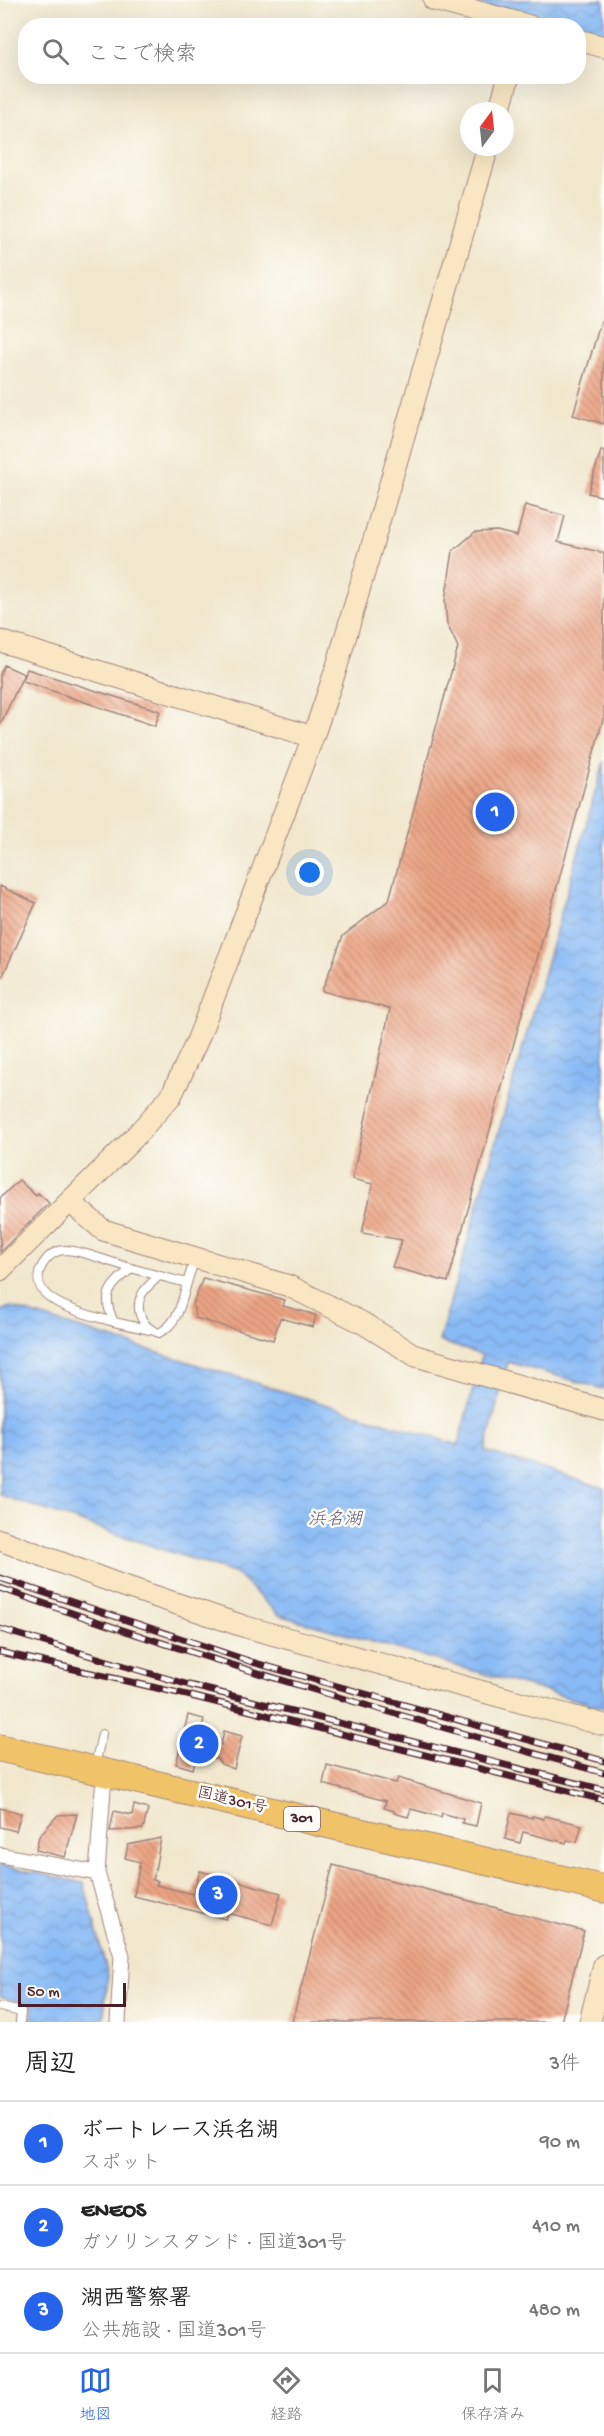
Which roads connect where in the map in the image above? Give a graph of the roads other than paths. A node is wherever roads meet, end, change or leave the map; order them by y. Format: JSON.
{"nodes":[{"id":1,"x":434,"y":0,"type":"edge"},
{"id":2,"x":500,"y":18,"type":"edge"},
{"id":3,"x":586,"y":42,"type":"edge"},
{"id":4,"x":604,"y":47,"type":"edge"},
{"id":5,"x":507,"y":84,"type":"edge"},
{"id":6,"x":502,"y":102,"type":"edge"},
{"id":7,"x":485,"y":156,"type":"edge"},
{"id":8,"x":0,"y":641,"type":"edge"},
{"id":9,"x":314,"y":737,"type":"junction"},
{"id":10,"x":70,"y":1202,"type":"junction"},
{"id":11,"x":195,"y":1257,"type":"junction"},
{"id":12,"x":132,"y":1268,"type":"junction"},
{"id":13,"x":0,"y":1269,"type":"edge"},
{"id":14,"x":159,"y":1276,"type":"junction"},
{"id":15,"x":187,"y":1283,"type":"junction"},
{"id":16,"x":114,"y":1322,"type":"junction"},
{"id":17,"x":150,"y":1330,"type":"junction"},
{"id":18,"x":604,"y":1410,"type":"edge"},
{"id":19,"x":0,"y":1540,"type":"edge"},
{"id":20,"x":604,"y":1725,"type":"edge"},
{"id":21,"x":102,"y":1734,"type":"dead end"},
{"id":22,"x":0,"y":1748,"type":"edge"},
{"id":23,"x":100,"y":1771,"type":"junction"},
{"id":24,"x":0,"y":1855,"type":"edge"},
{"id":25,"x":97,"y":1873,"type":"junction"},
{"id":26,"x":604,"y":1889,"type":"edge"},
{"id":27,"x":604,"y":1965,"type":"edge"},
{"id":28,"x":0,"y":2007,"type":"edge"},
{"id":29,"x":20,"y":2022,"type":"edge"},
{"id":30,"x":118,"y":2022,"type":"edge"},
{"id":31,"x":590,"y":2022,"type":"edge"}],
"edges":[{"from":1,"to":2,"type":"street"},
{"from":3,"to":4,"type":"street"},
{"from":5,"to":6,"type":"street"},
{"from":7,"to":9,"type":"street"},
{"from":8,"to":9,"type":"street"},
{"from":9,"to":10,"type":"street"},
{"from":10,"to":11,"type":"street"},
{"from":10,"to":13,"type":"street"},
{"from":11,"to":15,"type":"lane"},
{"from":11,"to":18,"type":"street"},
{"from":12,"to":14,"type":"lane"},
{"from":12,"to":16,"type":"lane"},
{"from":12,"to":16,"type":"lane"},
{"from":14,"to":15,"type":"lane"},
{"from":14,"to":17,"type":"lane"},
{"from":15,"to":17,"type":"lane"},
{"from":16,"to":17,"type":"lane"},
{"from":19,"to":20,"type":"street"},
{"from":21,"to":23,"type":"lane"},
{"from":22,"to":23,"type":"highway","name":"国道301号","number":"301"},
{"from":23,"to":25,"type":"street"},
{"from":23,"to":26,"type":"highway","name":"国道301号","number":"301"},
{"from":24,"to":25,"type":"street"},
{"from":25,"to":30,"type":"street"},
{"from":27,"to":31,"type":"street"},
{"from":28,"to":29,"type":"lane"}]}
